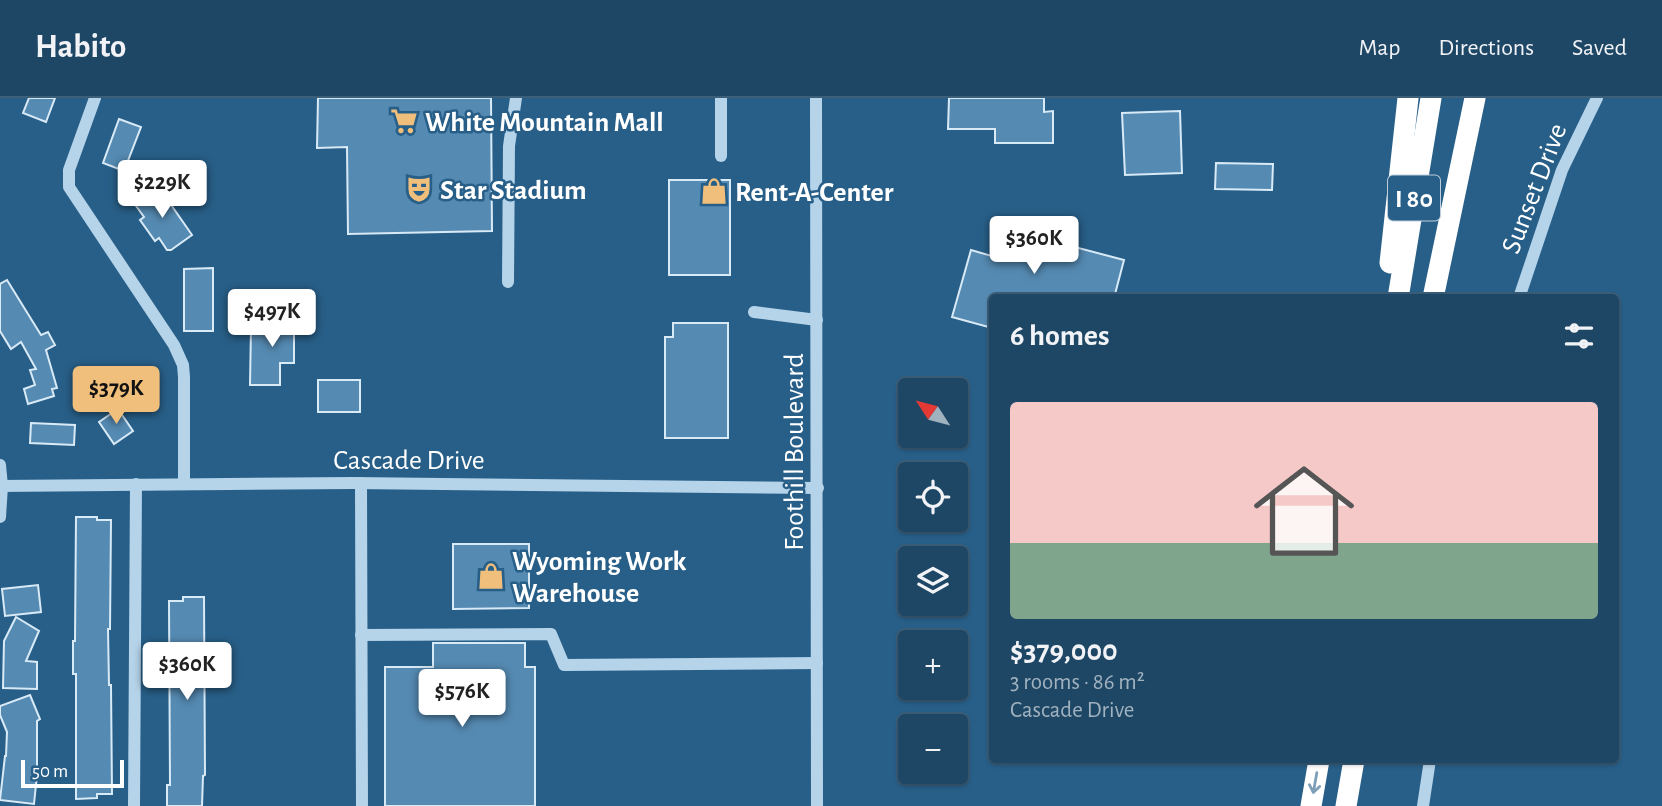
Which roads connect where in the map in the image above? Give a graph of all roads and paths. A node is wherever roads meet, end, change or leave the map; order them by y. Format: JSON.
{"nodes":[{"id":1,"x":95,"y":98,"type":"edge"},
{"id":2,"x":516,"y":98,"type":"edge"},
{"id":3,"x":721,"y":98,"type":"edge"},
{"id":4,"x":816,"y":98,"type":"edge"},
{"id":5,"x":1408,"y":98,"type":"edge"},
{"id":6,"x":1431,"y":98,"type":"edge"},
{"id":7,"x":1464,"y":98,"type":"edge"},
{"id":8,"x":1475,"y":98,"type":"edge"},
{"id":9,"x":1597,"y":98,"type":"edge"},
{"id":10,"x":720,"y":156,"type":"dead end"},
{"id":11,"x":508,"y":282,"type":"dead end"},
{"id":12,"x":1387,"y":294,"type":"edge"},
{"id":13,"x":1399,"y":294,"type":"edge"},
{"id":14,"x":1433,"y":294,"type":"edge"},
{"id":15,"x":1433,"y":294,"type":"edge"},
{"id":16,"x":1520,"y":294,"type":"edge"},
{"id":17,"x":754,"y":312,"type":"dead end"},
{"id":18,"x":817,"y":320,"type":"junction"},
{"id":19,"x":0,"y":465,"type":"edge"},
{"id":20,"x":361,"y":483,"type":"junction"},
{"id":21,"x":136,"y":484,"type":"junction"},
{"id":22,"x":184,"y":484,"type":"junction"},
{"id":23,"x":1,"y":486,"type":"edge"},
{"id":24,"x":818,"y":488,"type":"junction"},
{"id":25,"x":0,"y":517,"type":"edge"},
{"id":26,"x":361,"y":635,"type":"junction"},
{"id":27,"x":817,"y":663,"type":"junction"},
{"id":28,"x":1318,"y":763,"type":"edge"},
{"id":29,"x":1353,"y":763,"type":"edge"},
{"id":30,"x":1430,"y":763,"type":"edge"},
{"id":31,"x":134,"y":806,"type":"edge"},
{"id":32,"x":362,"y":806,"type":"edge"},
{"id":33,"x":817,"y":806,"type":"edge"},
{"id":34,"x":1311,"y":806,"type":"edge"},
{"id":35,"x":1346,"y":806,"type":"edge"},
{"id":36,"x":1423,"y":806,"type":"edge"}],
"edges":[{"from":1,"to":22,"type":"street"},
{"from":2,"to":11,"type":"street"},
{"from":3,"to":10,"type":"street"},
{"from":4,"to":18,"type":"street","name":"Foothill Boulevard"},
{"from":5,"to":12,"type":"highway"},
{"from":6,"to":13,"type":"highway","number":"I 80"},
{"from":7,"to":14,"type":"highway","number":"I 80"},
{"from":8,"to":15,"type":"highway"},
{"from":9,"to":16,"type":"street","name":"Sunset Drive"},
{"from":17,"to":18,"type":"street"},
{"from":18,"to":24,"type":"street","name":"Foothill Boulevard"},
{"from":19,"to":23,"type":"street"},
{"from":20,"to":22,"type":"street","name":"Cascade Drive"},
{"from":20,"to":24,"type":"street","name":"Cascade Drive"},
{"from":20,"to":26,"type":"street"},
{"from":21,"to":22,"type":"street","name":"Cascade Drive"},
{"from":21,"to":23,"type":"street","name":"Cascade Drive"},
{"from":21,"to":31,"type":"street"},
{"from":23,"to":25,"type":"street"},
{"from":24,"to":27,"type":"street","name":"Foothill Boulevard"},
{"from":26,"to":27,"type":"street"},
{"from":26,"to":32,"type":"street"},
{"from":27,"to":33,"type":"street","name":"Foothill Boulevard"},
{"from":28,"to":34,"type":"highway","one_way":true},
{"from":29,"to":35,"type":"highway"},
{"from":30,"to":36,"type":"street"}]}
